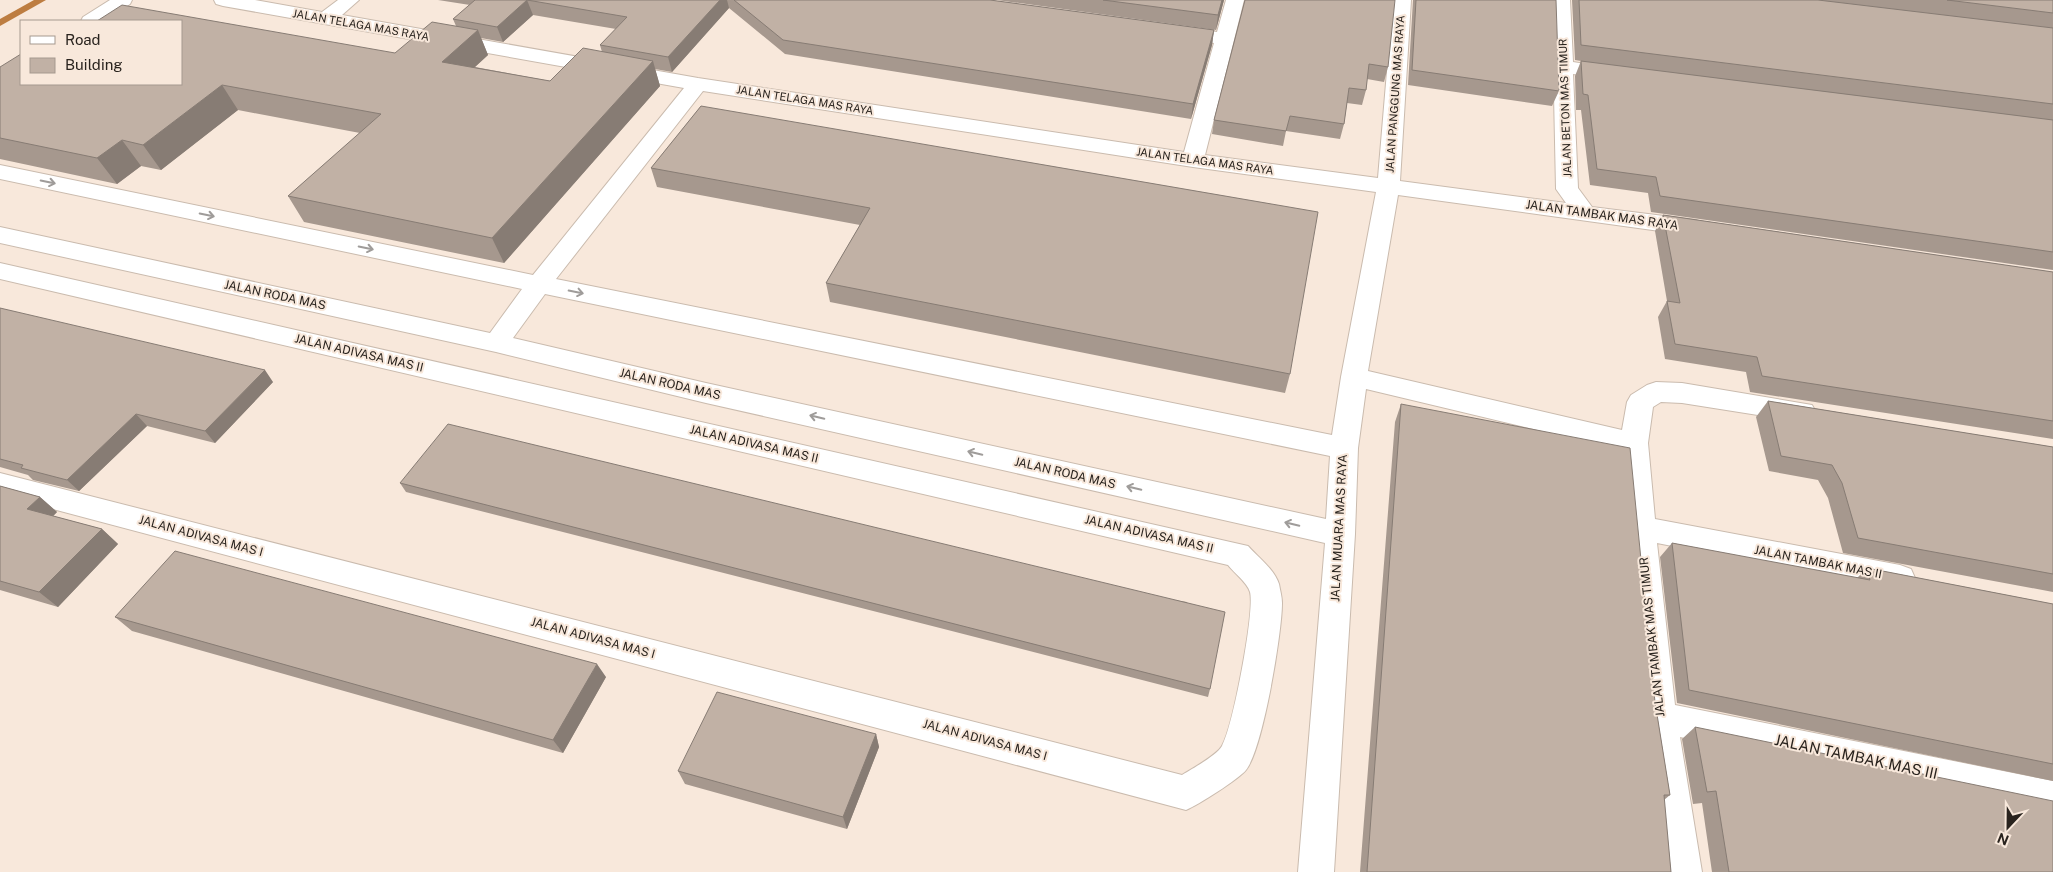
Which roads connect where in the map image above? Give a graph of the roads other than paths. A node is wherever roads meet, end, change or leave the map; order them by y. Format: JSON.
{"nodes":[{"id":1,"x":123,"y":0,"type":"edge"},
{"id":2,"x":223,"y":0,"type":"edge"},
{"id":3,"x":350,"y":0,"type":"edge"},
{"id":4,"x":1235,"y":0,"type":"edge"},
{"id":5,"x":1402,"y":0,"type":"edge"},
{"id":6,"x":1561,"y":0,"type":"edge"},
{"id":7,"x":325,"y":19,"type":"junction"},
{"id":8,"x":92,"y":20,"type":"edge"},
{"id":9,"x":1157,"y":30,"type":"edge"},
{"id":10,"x":1225,"y":39,"type":"junction"},
{"id":11,"x":1564,"y":67,"type":"junction"},
{"id":12,"x":1632,"y":76,"type":"edge"},
{"id":13,"x":698,"y":84,"type":"junction"},
{"id":14,"x":1194,"y":160,"type":"junction"},
{"id":15,"x":0,"y":172,"type":"edge"},
{"id":16,"x":1388,"y":188,"type":"junction"},
{"id":17,"x":1583,"y":211,"type":"junction"},
{"id":18,"x":1720,"y":231,"type":"edge"},
{"id":19,"x":0,"y":235,"type":"edge"},
{"id":20,"x":0,"y":271,"type":"edge"},
{"id":21,"x":539,"y":284,"type":"junction"},
{"id":22,"x":496,"y":343,"type":"junction"},
{"id":23,"x":1354,"y":377,"type":"junction"},
{"id":24,"x":1828,"y":416,"type":"edge"},
{"id":25,"x":1634,"y":443,"type":"junction"},
{"id":26,"x":1344,"y":448,"type":"junction"},
{"id":27,"x":0,"y":484,"type":"edge"},
{"id":28,"x":1641,"y":528,"type":"junction"},
{"id":29,"x":1340,"y":534,"type":"junction"},
{"id":30,"x":1926,"y":583,"type":"edge"},
{"id":31,"x":1660,"y":717,"type":"junction"},
{"id":32,"x":1186,"y":793,"type":"joint"},
{"id":33,"x":2053,"y":798,"type":"edge"},
{"id":34,"x":1316,"y":872,"type":"edge"},
{"id":35,"x":1684,"y":872,"type":"edge"}],
"edges":[{"from":1,"to":8,"type":"street"},
{"from":2,"to":7,"type":"street","name":"JALAN TELAGA MAS RAYA"},
{"from":3,"to":7,"type":"street"},
{"from":4,"to":10,"type":"street"},
{"from":5,"to":16,"type":"street","name":"JALAN PANGGUNG MAS RAYA"},
{"from":6,"to":11,"type":"street","name":"JALAN BETON MAS TIMUR"},
{"from":7,"to":13,"type":"street","name":"JALAN TELAGA MAS RAYA"},
{"from":9,"to":10,"type":"street"},
{"from":10,"to":14,"type":"street"},
{"from":11,"to":12,"type":"street"},
{"from":11,"to":17,"type":"street","name":"JALAN BETON MAS TIMUR"},
{"from":13,"to":14,"type":"street","name":"JALAN TELAGA MAS RAYA"},
{"from":13,"to":21,"type":"street"},
{"from":14,"to":16,"type":"street","name":"JALAN TELAGA MAS RAYA"},
{"from":15,"to":21,"type":"street","one_way":true},
{"from":16,"to":17,"type":"street","name":"JALAN TAMBAK MAS RAYA"},
{"from":16,"to":23,"type":"street","name":"JALAN MUARA MAS RAYA"},
{"from":17,"to":18,"type":"street","name":"JALAN TAMBAK MAS RAYA"},
{"from":19,"to":22,"type":"street","name":"JALAN RODA MAS"},
{"from":20,"to":32,"type":"street","name":"JALAN ADIVASA MAS II"},
{"from":21,"to":22,"type":"street"},
{"from":21,"to":26,"type":"street","one_way":true},
{"from":29,"to":22,"type":"street","name":"JALAN RODA MAS","one_way":true},
{"from":23,"to":25,"type":"street"},
{"from":23,"to":26,"type":"street","name":"JALAN MUARA MAS RAYA"},
{"from":24,"to":25,"type":"street","name":"JALAN TAMBAK MAS TIMUR"},
{"from":25,"to":28,"type":"street","name":"JALAN TAMBAK MAS TIMUR"},
{"from":26,"to":29,"type":"street","name":"JALAN MUARA MAS RAYA"},
{"from":27,"to":32,"type":"street","name":"JALAN ADIVASA MAS I"},
{"from":28,"to":30,"type":"street","name":"JALAN TAMBAK MAS II"},
{"from":28,"to":31,"type":"street","name":"JALAN TAMBAK MAS TIMUR"},
{"from":29,"to":34,"type":"street","name":"JALAN MUARA MAS RAYA"},
{"from":31,"to":33,"type":"street","name":"JALAN TAMBAK MAS III"},
{"from":31,"to":35,"type":"street","name":"JALAN TAMBAK MAS TIMUR"}]}
